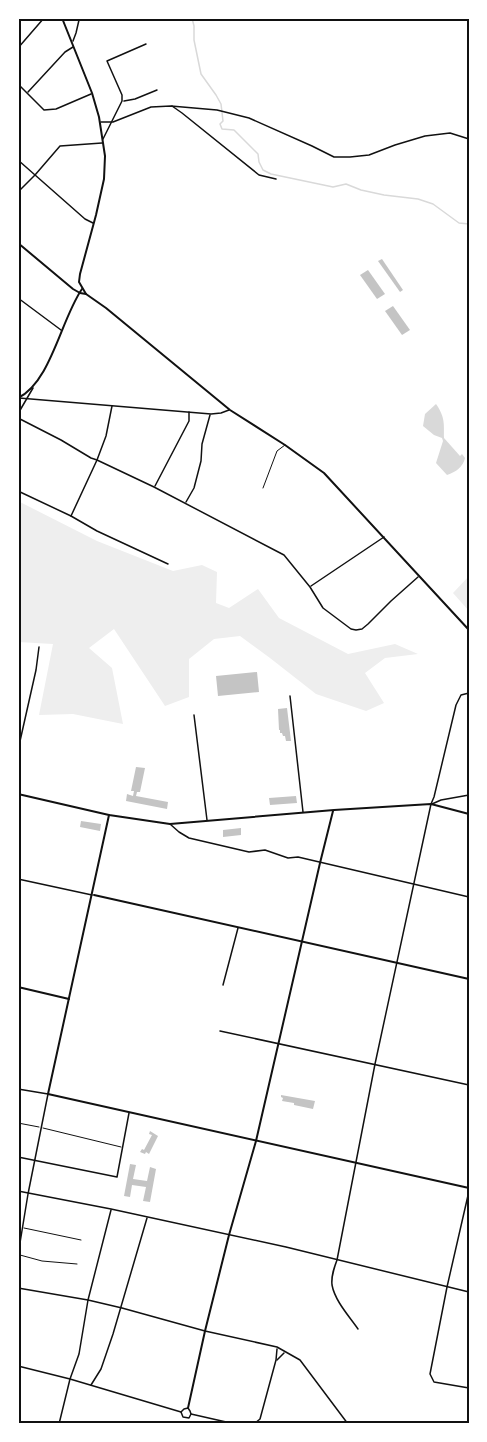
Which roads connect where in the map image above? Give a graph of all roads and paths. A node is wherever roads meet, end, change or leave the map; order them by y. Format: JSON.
{"nodes":[{"id":1,"x":44,"y":18,"type":"edge"},
{"id":2,"x":62,"y":18,"type":"edge"},
{"id":3,"x":82,"y":18,"type":"edge"},
{"id":4,"x":73,"y":42,"type":"junction"},
{"id":5,"x":146,"y":44,"type":"dead end"},
{"id":6,"x":74,"y":47,"type":"junction"},
{"id":7,"x":18,"y":48,"type":"edge"},
{"id":8,"x":18,"y":84,"type":"edge"},
{"id":9,"x":157,"y":90,"type":"dead end"},
{"id":10,"x":27,"y":92,"type":"junction"},
{"id":11,"x":92,"y":93,"type":"junction"},
{"id":12,"x":122,"y":101,"type":"junction"},
{"id":13,"x":171,"y":106,"type":"junction"},
{"id":14,"x":100,"y":122,"type":"junction"},
{"id":15,"x":113,"y":122,"type":"junction"},
{"id":16,"x":469,"y":139,"type":"edge"},
{"id":17,"x":103,"y":141,"type":"junction"},
{"id":18,"x":18,"y":160,"type":"edge"},
{"id":19,"x":35,"y":175,"type":"junction"},
{"id":20,"x":276,"y":179,"type":"dead end"},
{"id":21,"x":18,"y":192,"type":"edge"},
{"id":22,"x":94,"y":224,"type":"junction"},
{"id":23,"x":18,"y":243,"type":"edge"},
{"id":24,"x":82,"y":289,"type":"junction"},
{"id":25,"x":80,"y":293,"type":"junction"},
{"id":26,"x":86,"y":294,"type":"junction"},
{"id":27,"x":18,"y":298,"type":"edge"},
{"id":28,"x":62,"y":330,"type":"junction"},
{"id":29,"x":33,"y":388,"type":"junction"},
{"id":30,"x":18,"y":398,"type":"edge"},
{"id":31,"x":27,"y":399,"type":"junction"},
{"id":32,"x":112,"y":405,"type":"junction"},
{"id":33,"x":230,"y":410,"type":"junction"},
{"id":34,"x":189,"y":412,"type":"junction"},
{"id":35,"x":211,"y":414,"type":"junction"},
{"id":36,"x":285,"y":445,"type":"junction"},
{"id":37,"x":97,"y":460,"type":"junction"},
{"id":38,"x":154,"y":487,"type":"junction"},
{"id":39,"x":263,"y":488,"type":"dead end"},
{"id":40,"x":18,"y":490,"type":"edge"},
{"id":41,"x":185,"y":503,"type":"junction"},
{"id":42,"x":71,"y":516,"type":"junction"},
{"id":43,"x":384,"y":537,"type":"junction"},
{"id":44,"x":168,"y":564,"type":"dead end"},
{"id":45,"x":420,"y":576,"type":"junction"},
{"id":46,"x":310,"y":587,"type":"junction"},
{"id":47,"x":469,"y":630,"type":"edge"},
{"id":48,"x":39,"y":647,"type":"dead end"},
{"id":49,"x":469,"y":693,"type":"edge"},
{"id":50,"x":290,"y":696,"type":"dead end"},
{"id":51,"x":194,"y":715,"type":"dead end"},
{"id":52,"x":18,"y":750,"type":"edge"},
{"id":53,"x":18,"y":794,"type":"edge"},
{"id":54,"x":469,"y":795,"type":"edge"},
{"id":55,"x":431,"y":804,"type":"junction"},
{"id":56,"x":334,"y":810,"type":"junction"},
{"id":57,"x":303,"y":813,"type":"junction"},
{"id":58,"x":469,"y":814,"type":"edge"},
{"id":59,"x":109,"y":815,"type":"junction"},
{"id":60,"x":207,"y":820,"type":"junction"},
{"id":61,"x":170,"y":824,"type":"junction"},
{"id":62,"x":320,"y":863,"type":"junction"},
{"id":63,"x":18,"y":879,"type":"edge"},
{"id":64,"x":413,"y":884,"type":"junction"},
{"id":65,"x":93,"y":895,"type":"junction"},
{"id":66,"x":469,"y":897,"type":"edge"},
{"id":67,"x":238,"y":927,"type":"junction"},
{"id":68,"x":302,"y":941,"type":"junction"},
{"id":69,"x":397,"y":963,"type":"junction"},
{"id":70,"x":469,"y":979,"type":"edge"},
{"id":71,"x":223,"y":985,"type":"dead end"},
{"id":72,"x":18,"y":987,"type":"edge"},
{"id":73,"x":69,"y":999,"type":"junction"},
{"id":74,"x":220,"y":1031,"type":"dead end"},
{"id":75,"x":279,"y":1044,"type":"junction"},
{"id":76,"x":375,"y":1064,"type":"junction"},
{"id":77,"x":469,"y":1085,"type":"edge"},
{"id":78,"x":18,"y":1089,"type":"edge"},
{"id":79,"x":48,"y":1094,"type":"junction"},
{"id":80,"x":129,"y":1113,"type":"junction"},
{"id":81,"x":18,"y":1123,"type":"edge"},
{"id":82,"x":42,"y":1128,"type":"junction"},
{"id":83,"x":256,"y":1141,"type":"junction"},
{"id":84,"x":123,"y":1147,"type":"junction"},
{"id":85,"x":18,"y":1157,"type":"edge"},
{"id":86,"x":36,"y":1161,"type":"junction"},
{"id":87,"x":356,"y":1163,"type":"junction"},
{"id":88,"x":469,"y":1190,"type":"edge"},
{"id":89,"x":18,"y":1191,"type":"edge"},
{"id":90,"x":28,"y":1194,"type":"junction"},
{"id":91,"x":111,"y":1209,"type":"junction"},
{"id":92,"x":148,"y":1217,"type":"junction"},
{"id":93,"x":18,"y":1226,"type":"edge"},
{"id":94,"x":23,"y":1228,"type":"junction"},
{"id":95,"x":229,"y":1235,"type":"junction"},
{"id":96,"x":81,"y":1240,"type":"dead end"},
{"id":97,"x":18,"y":1255,"type":"edge"},
{"id":98,"x":337,"y":1260,"type":"junction"},
{"id":99,"x":77,"y":1264,"type":"dead end"},
{"id":100,"x":447,"y":1287,"type":"junction"},
{"id":101,"x":18,"y":1288,"type":"edge"},
{"id":102,"x":469,"y":1292,"type":"edge"},
{"id":103,"x":88,"y":1300,"type":"junction"},
{"id":104,"x":122,"y":1308,"type":"junction"},
{"id":105,"x":358,"y":1329,"type":"dead end"},
{"id":106,"x":205,"y":1331,"type":"junction"},
{"id":107,"x":277,"y":1347,"type":"junction"},
{"id":108,"x":286,"y":1352,"type":"junction"},
{"id":109,"x":276,"y":1360,"type":"junction"},
{"id":110,"x":18,"y":1366,"type":"edge"},
{"id":111,"x":70,"y":1379,"type":"junction"},
{"id":112,"x":91,"y":1385,"type":"junction"},
{"id":113,"x":469,"y":1388,"type":"edge"},
{"id":114,"x":188,"y":1408,"type":"junction"},
{"id":115,"x":181,"y":1412,"type":"junction"},
{"id":116,"x":191,"y":1414,"type":"junction"},
{"id":117,"x":189,"y":1418,"type":"junction"},
{"id":118,"x":59,"y":1424,"type":"edge"},
{"id":119,"x":187,"y":1424,"type":"edge"},
{"id":120,"x":235,"y":1424,"type":"edge"},
{"id":121,"x":254,"y":1424,"type":"edge"},
{"id":122,"x":348,"y":1424,"type":"edge"}],
"edges":[{"from":1,"to":7,"type":"street"},
{"from":2,"to":4,"type":"street"},
{"from":3,"to":4,"type":"street"},
{"from":4,"to":6,"type":"street"},
{"from":5,"to":12,"type":"street"},
{"from":6,"to":10,"type":"street"},
{"from":6,"to":11,"type":"street"},
{"from":8,"to":10,"type":"street"},
{"from":9,"to":12,"type":"street"},
{"from":10,"to":11,"type":"street"},
{"from":11,"to":14,"type":"street"},
{"from":12,"to":15,"type":"street"},
{"from":13,"to":15,"type":"street"},
{"from":13,"to":16,"type":"street"},
{"from":13,"to":20,"type":"street"},
{"from":14,"to":15,"type":"street"},
{"from":14,"to":17,"type":"street"},
{"from":15,"to":17,"type":"street"},
{"from":17,"to":19,"type":"street"},
{"from":17,"to":22,"type":"street"},
{"from":18,"to":19,"type":"street"},
{"from":19,"to":21,"type":"street"},
{"from":19,"to":22,"type":"street"},
{"from":22,"to":24,"type":"street"},
{"from":23,"to":25,"type":"street"},
{"from":24,"to":25,"type":"street"},
{"from":24,"to":26,"type":"street"},
{"from":25,"to":26,"type":"street"},
{"from":25,"to":28,"type":"street"},
{"from":26,"to":33,"type":"street"},
{"from":27,"to":28,"type":"street"},
{"from":28,"to":29,"type":"street"},
{"from":29,"to":30,"type":"street"},
{"from":29,"to":31,"type":"street"},
{"from":30,"to":31,"type":"street"},
{"from":31,"to":32,"type":"street"},
{"from":31,"to":37,"type":"street"},
{"from":32,"to":34,"type":"street"},
{"from":32,"to":37,"type":"street"},
{"from":33,"to":35,"type":"street"},
{"from":33,"to":36,"type":"street"},
{"from":34,"to":35,"type":"street"},
{"from":34,"to":38,"type":"street"},
{"from":35,"to":41,"type":"street"},
{"from":36,"to":39,"type":"lane"},
{"from":36,"to":43,"type":"street"},
{"from":37,"to":38,"type":"street"},
{"from":37,"to":42,"type":"street"},
{"from":38,"to":41,"type":"street"},
{"from":40,"to":42,"type":"street"},
{"from":41,"to":46,"type":"street"},
{"from":42,"to":44,"type":"street"},
{"from":43,"to":45,"type":"street"},
{"from":43,"to":46,"type":"street"},
{"from":45,"to":46,"type":"street"},
{"from":45,"to":47,"type":"street"},
{"from":48,"to":52,"type":"street"},
{"from":49,"to":55,"type":"street"},
{"from":50,"to":57,"type":"street"},
{"from":51,"to":60,"type":"street"},
{"from":53,"to":59,"type":"street"},
{"from":54,"to":55,"type":"street"},
{"from":55,"to":56,"type":"street"},
{"from":55,"to":58,"type":"street"},
{"from":55,"to":64,"type":"street"},
{"from":56,"to":57,"type":"street"},
{"from":56,"to":62,"type":"street"},
{"from":57,"to":60,"type":"street"},
{"from":59,"to":61,"type":"street"},
{"from":59,"to":65,"type":"street"},
{"from":60,"to":61,"type":"street"},
{"from":61,"to":62,"type":"street"},
{"from":62,"to":64,"type":"street"},
{"from":62,"to":68,"type":"street"},
{"from":63,"to":65,"type":"street"},
{"from":64,"to":66,"type":"street"},
{"from":64,"to":69,"type":"street"},
{"from":65,"to":67,"type":"street"},
{"from":65,"to":73,"type":"street"},
{"from":67,"to":68,"type":"street"},
{"from":67,"to":71,"type":"street"},
{"from":68,"to":69,"type":"street"},
{"from":68,"to":75,"type":"street"},
{"from":69,"to":70,"type":"street"},
{"from":69,"to":76,"type":"street"},
{"from":72,"to":73,"type":"street"},
{"from":73,"to":79,"type":"street"},
{"from":74,"to":75,"type":"street"},
{"from":75,"to":76,"type":"street"},
{"from":75,"to":83,"type":"street"},
{"from":76,"to":77,"type":"street"},
{"from":76,"to":87,"type":"street"},
{"from":78,"to":79,"type":"street"},
{"from":79,"to":80,"type":"street"},
{"from":79,"to":82,"type":"street"},
{"from":80,"to":83,"type":"street"},
{"from":80,"to":84,"type":"street"},
{"from":81,"to":82,"type":"lane"},
{"from":82,"to":84,"type":"lane"},
{"from":82,"to":86,"type":"street"},
{"from":83,"to":87,"type":"street"},
{"from":83,"to":95,"type":"street"},
{"from":84,"to":86,"type":"street"},
{"from":85,"to":86,"type":"street"},
{"from":86,"to":90,"type":"street"},
{"from":87,"to":88,"type":"street"},
{"from":87,"to":98,"type":"street"},
{"from":88,"to":100,"type":"street"},
{"from":89,"to":90,"type":"street"},
{"from":90,"to":91,"type":"street"},
{"from":90,"to":94,"type":"street"},
{"from":91,"to":92,"type":"street"},
{"from":91,"to":103,"type":"street"},
{"from":92,"to":95,"type":"street"},
{"from":92,"to":104,"type":"street"},
{"from":93,"to":94,"type":"lane"},
{"from":94,"to":96,"type":"lane"},
{"from":94,"to":97,"type":"street"},
{"from":95,"to":98,"type":"street"},
{"from":95,"to":106,"type":"street"},
{"from":97,"to":99,"type":"lane"},
{"from":98,"to":100,"type":"street"},
{"from":98,"to":105,"type":"street"},
{"from":100,"to":102,"type":"street"},
{"from":100,"to":113,"type":"street"},
{"from":101,"to":103,"type":"street"},
{"from":103,"to":104,"type":"street"},
{"from":103,"to":111,"type":"street"},
{"from":104,"to":106,"type":"street"},
{"from":104,"to":112,"type":"street"},
{"from":106,"to":107,"type":"street"},
{"from":106,"to":114,"type":"street"},
{"from":107,"to":108,"type":"street"},
{"from":107,"to":109,"type":"street"},
{"from":108,"to":109,"type":"street"},
{"from":108,"to":122,"type":"street"},
{"from":109,"to":121,"type":"street"},
{"from":110,"to":111,"type":"street"},
{"from":111,"to":112,"type":"street"},
{"from":111,"to":118,"type":"street"},
{"from":112,"to":115,"type":"street"},
{"from":114,"to":115,"type":"street"},
{"from":114,"to":116,"type":"street"},
{"from":115,"to":117,"type":"street"},
{"from":116,"to":117,"type":"street"},
{"from":116,"to":120,"type":"street"},
{"from":117,"to":119,"type":"street"}]}
